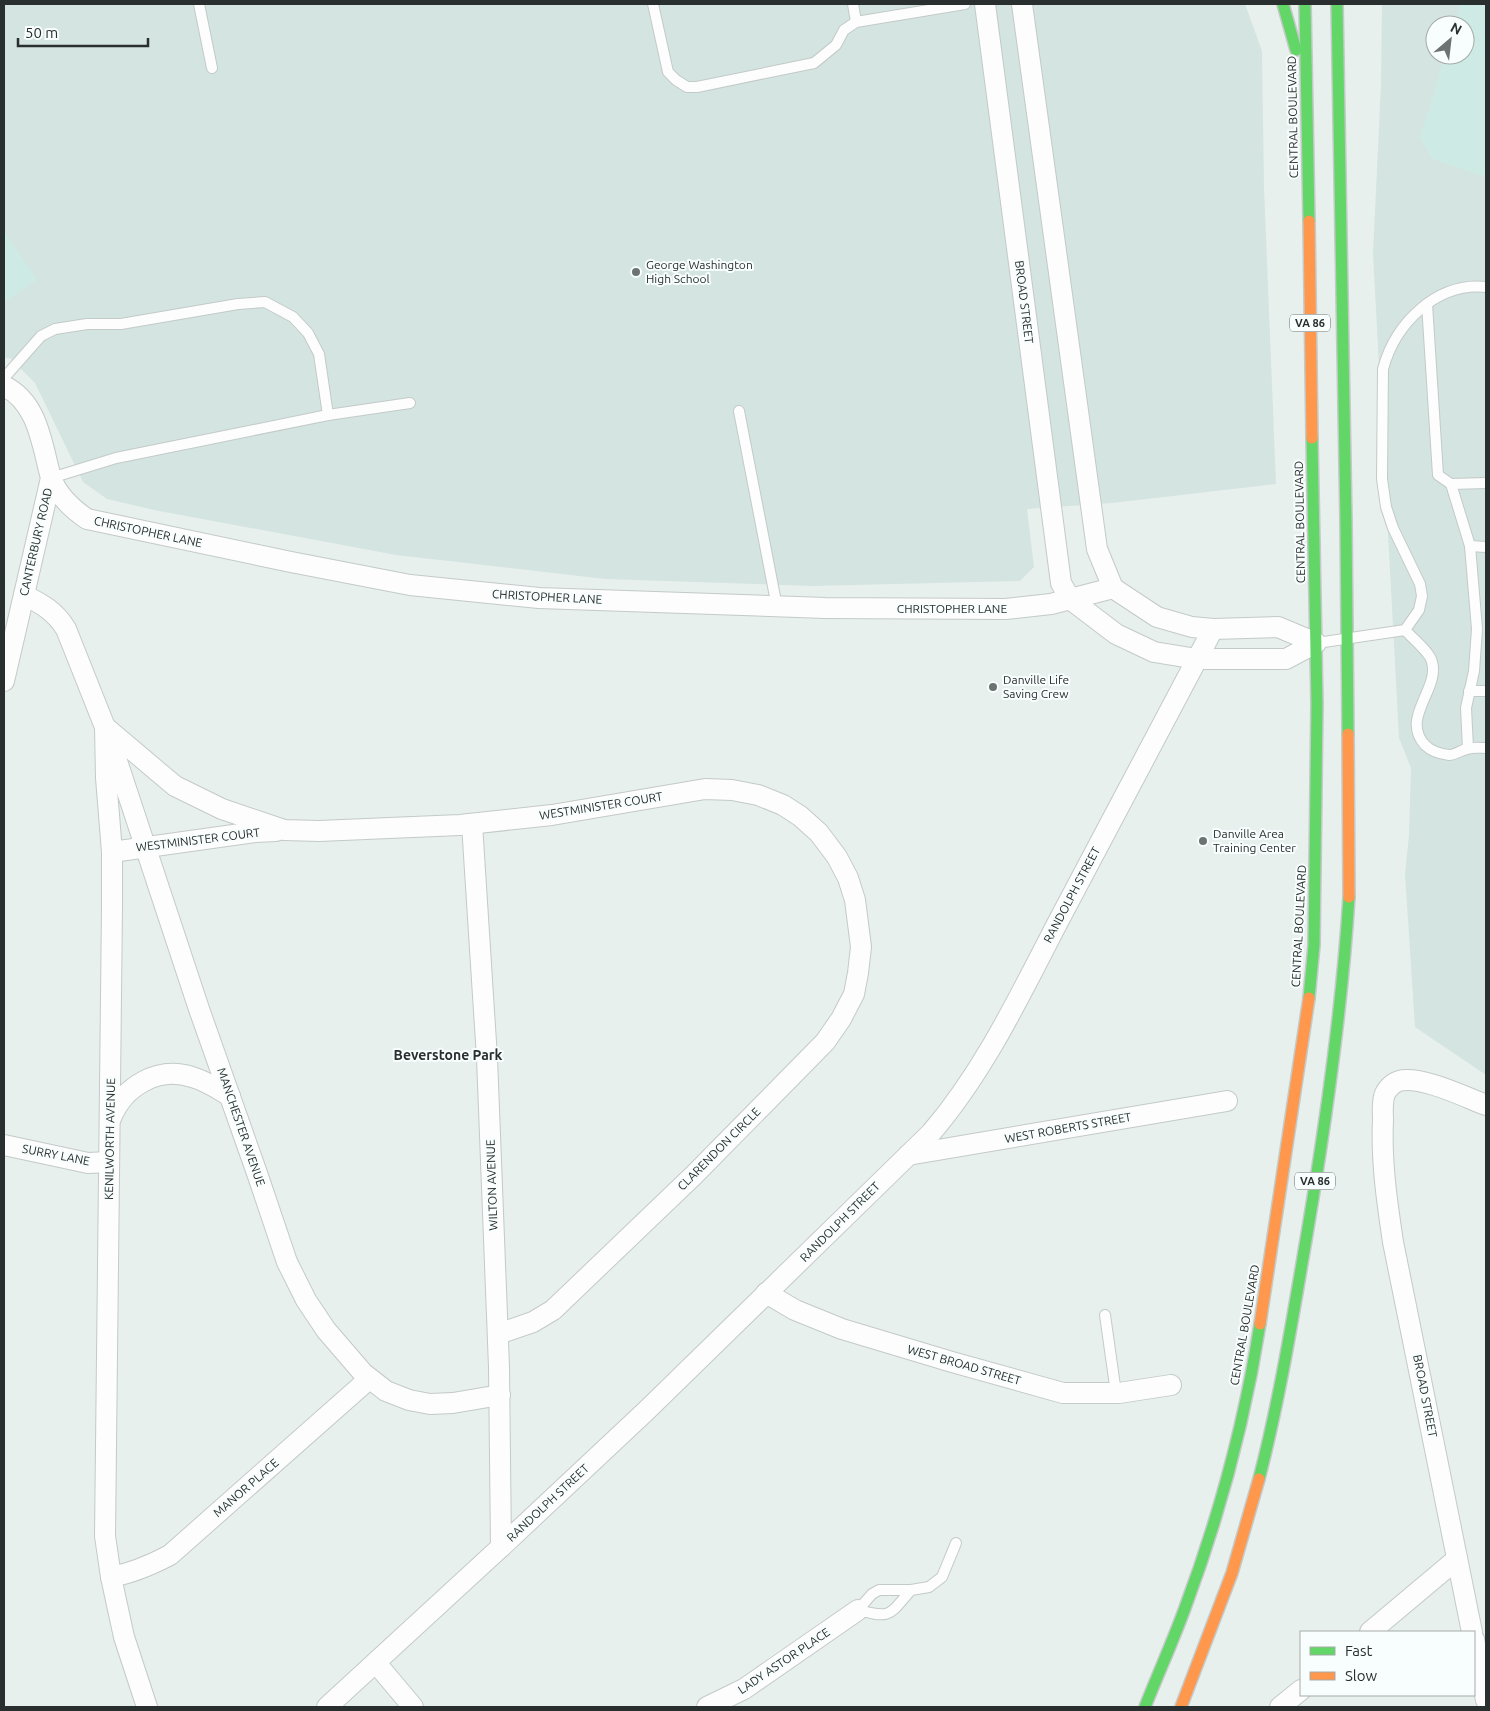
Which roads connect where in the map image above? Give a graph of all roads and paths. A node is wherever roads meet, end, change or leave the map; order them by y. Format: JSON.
{"nodes":[{"id":1,"x":200,"y":4,"type":"edge"},
{"id":2,"x":653,"y":4,"type":"edge"},
{"id":3,"x":853,"y":4,"type":"edge"},
{"id":4,"x":965,"y":4,"type":"edge"},
{"id":5,"x":985,"y":4,"type":"edge"},
{"id":6,"x":1022,"y":4,"type":"edge"},
{"id":7,"x":1283,"y":4,"type":"edge"},
{"id":8,"x":1305,"y":4,"type":"edge"},
{"id":9,"x":1337,"y":4,"type":"edge"},
{"id":10,"x":1349,"y":21,"type":"dead end"},
{"id":11,"x":856,"y":22,"type":"junction"},
{"id":12,"x":1339,"y":66,"type":"junction"},
{"id":13,"x":212,"y":68,"type":"dead end"},
{"id":14,"x":1306,"y":86,"type":"junction"},
{"id":15,"x":1486,"y":287,"type":"edge"},
{"id":16,"x":1427,"y":304,"type":"junction"},
{"id":17,"x":4,"y":378,"type":"edge"},
{"id":18,"x":4,"y":386,"type":"edge"},
{"id":19,"x":410,"y":402,"type":"dead end"},
{"id":20,"x":739,"y":411,"type":"dead end"},
{"id":21,"x":328,"y":415,"type":"junction"},
{"id":22,"x":50,"y":478,"type":"junction"},
{"id":23,"x":1486,"y":483,"type":"edge"},
{"id":24,"x":1451,"y":484,"type":"junction"},
{"id":25,"x":1470,"y":546,"type":"junction"},
{"id":26,"x":1486,"y":547,"type":"edge"},
{"id":27,"x":1113,"y":588,"type":"junction"},
{"id":28,"x":24,"y":595,"type":"junction"},
{"id":29,"x":1070,"y":599,"type":"junction"},
{"id":30,"x":778,"y":606,"type":"junction"},
{"id":31,"x":1213,"y":629,"type":"junction"},
{"id":32,"x":1405,"y":630,"type":"junction"},
{"id":33,"x":1347,"y":639,"type":"junction"},
{"id":34,"x":1316,"y":643,"type":"junction"},
{"id":35,"x":1197,"y":659,"type":"junction"},
{"id":36,"x":4,"y":682,"type":"edge"},
{"id":37,"x":1469,"y":691,"type":"junction"},
{"id":38,"x":1486,"y":691,"type":"edge"},
{"id":39,"x":105,"y":727,"type":"junction"},
{"id":40,"x":1468,"y":748,"type":"junction"},
{"id":41,"x":1486,"y":748,"type":"edge"},
{"id":42,"x":472,"y":824,"type":"junction"},
{"id":43,"x":284,"y":830,"type":"junction"},
{"id":44,"x":144,"y":846,"type":"junction"},
{"id":45,"x":112,"y":852,"type":"junction"},
{"id":46,"x":857,"y":910,"type":"joint"},
{"id":47,"x":230,"y":1096,"type":"junction"},
{"id":48,"x":1226,"y":1101,"type":"dead end"},
{"id":49,"x":1486,"y":1105,"type":"edge"},
{"id":50,"x":110,"y":1121,"type":"junction"},
{"id":51,"x":4,"y":1145,"type":"edge"},
{"id":52,"x":908,"y":1155,"type":"junction"},
{"id":53,"x":109,"y":1162,"type":"junction"},
{"id":54,"x":766,"y":1293,"type":"junction"},
{"id":55,"x":1105,"y":1315,"type":"dead end"},
{"id":56,"x":498,"y":1334,"type":"junction"},
{"id":57,"x":369,"y":1379,"type":"junction"},
{"id":58,"x":1171,"y":1385,"type":"dead end"},
{"id":59,"x":1116,"y":1392,"type":"junction"},
{"id":60,"x":500,"y":1395,"type":"junction"},
{"id":61,"x":956,"y":1542,"type":"dead end"},
{"id":62,"x":501,"y":1547,"type":"junction"},
{"id":63,"x":1457,"y":1559,"type":"junction"},
{"id":64,"x":111,"y":1577,"type":"junction"},
{"id":65,"x":911,"y":1590,"type":"junction"},
{"id":66,"x":858,"y":1610,"type":"junction"},
{"id":67,"x":1371,"y":1631,"type":"edge"},
{"id":68,"x":1472,"y":1631,"type":"edge"},
{"id":69,"x":1475,"y":1644,"type":"edge"},
{"id":70,"x":376,"y":1663,"type":"junction"},
{"id":71,"x":1300,"y":1691,"type":"edge"},
{"id":72,"x":1486,"y":1700,"type":"edge"},
{"id":73,"x":147,"y":1707,"type":"edge"},
{"id":74,"x":327,"y":1707,"type":"edge"},
{"id":75,"x":413,"y":1707,"type":"edge"},
{"id":76,"x":707,"y":1707,"type":"edge"},
{"id":77,"x":1145,"y":1707,"type":"edge"},
{"id":78,"x":1181,"y":1707,"type":"edge"},
{"id":79,"x":1280,"y":1707,"type":"edge"}],
"edges":[{"from":1,"to":13,"type":"lane"},
{"from":2,"to":11,"type":"lane"},
{"from":3,"to":11,"type":"lane"},
{"from":4,"to":11,"type":"lane"},
{"from":5,"to":29,"type":"street","name":"BROAD STREET"},
{"from":6,"to":27,"type":"street"},
{"from":7,"to":14,"type":"main road"},
{"from":8,"to":14,"type":"main road","name":"CENTRAL BOULEVARD","number":"VA 86"},
{"from":9,"to":12,"type":"main road","number":"VA 86"},
{"from":10,"to":12,"type":"main road"},
{"from":12,"to":33,"type":"main road","number":"VA 86"},
{"from":14,"to":34,"type":"main road","name":"CENTRAL BOULEVARD","number":"VA 86"},
{"from":15,"to":16,"type":"lane"},
{"from":16,"to":24,"type":"lane"},
{"from":16,"to":32,"type":"lane"},
{"from":17,"to":21,"type":"lane"},
{"from":18,"to":22,"type":"street","name":"CANTERBURY ROAD"},
{"from":19,"to":21,"type":"lane"},
{"from":20,"to":30,"type":"lane"},
{"from":21,"to":22,"type":"lane"},
{"from":22,"to":28,"type":"street","name":"CANTERBURY ROAD"},
{"from":22,"to":30,"type":"street","name":"CHRISTOPHER LANE"},
{"from":23,"to":24,"type":"lane"},
{"from":24,"to":25,"type":"lane"},
{"from":25,"to":26,"type":"lane"},
{"from":25,"to":37,"type":"lane"},
{"from":27,"to":29,"type":"street","name":"CHRISTOPHER LANE"},
{"from":27,"to":31,"type":"street"},
{"from":28,"to":36,"type":"street","name":"CANTERBURY ROAD"},
{"from":28,"to":39,"type":"street","name":"KENILWORTH AVENUE"},
{"from":29,"to":30,"type":"street","name":"CHRISTOPHER LANE"},
{"from":29,"to":35,"type":"street"},
{"from":31,"to":34,"type":"street"},
{"from":31,"to":35,"type":"street","name":"RANDOLPH STREET"},
{"from":32,"to":33,"type":"lane"},
{"from":32,"to":40,"type":"lane"},
{"from":33,"to":34,"type":"lane"},
{"from":33,"to":78,"type":"main road","number":"VA 86"},
{"from":34,"to":35,"type":"street"},
{"from":34,"to":77,"type":"main road","name":"CENTRAL BOULEVARD","number":"VA 86"},
{"from":35,"to":52,"type":"street","name":"RANDOLPH STREET"},
{"from":37,"to":38,"type":"lane"},
{"from":37,"to":40,"type":"lane"},
{"from":39,"to":43,"type":"street","name":"WESTMINISTER COURT"},
{"from":39,"to":44,"type":"street","name":"MANCHESTER AVENUE"},
{"from":39,"to":45,"type":"street","name":"KENILWORTH AVENUE"},
{"from":40,"to":41,"type":"lane"},
{"from":42,"to":43,"type":"street","name":"WESTMINISTER COURT"},
{"from":42,"to":46,"type":"street","name":"WESTMINISTER COURT"},
{"from":42,"to":56,"type":"street","name":"WILTON AVENUE"},
{"from":43,"to":44,"type":"street","name":"WESTMINISTER COURT"},
{"from":44,"to":45,"type":"street","name":"WESTMINISTER COURT"},
{"from":44,"to":47,"type":"street","name":"MANCHESTER AVENUE"},
{"from":45,"to":50,"type":"street","name":"KENILWORTH AVENUE"},
{"from":46,"to":56,"type":"street","name":"CLARENDON CIRCLE"},
{"from":47,"to":50,"type":"street"},
{"from":47,"to":57,"type":"street","name":"MANCHESTER AVENUE"},
{"from":48,"to":52,"type":"street","name":"WEST ROBERTS STREET"},
{"from":49,"to":63,"type":"street","name":"BROAD STREET"},
{"from":50,"to":53,"type":"street","name":"KENILWORTH AVENUE"},
{"from":51,"to":53,"type":"street","name":"SURRY LANE"},
{"from":52,"to":54,"type":"street","name":"RANDOLPH STREET"},
{"from":53,"to":64,"type":"street","name":"KENILWORTH AVENUE"},
{"from":54,"to":59,"type":"street","name":"WEST BROAD STREET"},
{"from":54,"to":62,"type":"street","name":"RANDOLPH STREET"},
{"from":55,"to":59,"type":"lane"},
{"from":56,"to":60,"type":"street","name":"WILTON AVENUE"},
{"from":57,"to":60,"type":"street","name":"MANCHESTER AVENUE"},
{"from":57,"to":64,"type":"street","name":"MANOR PLACE"},
{"from":58,"to":59,"type":"street","name":"WEST BROAD STREET"},
{"from":60,"to":62,"type":"street","name":"WILTON AVENUE"},
{"from":61,"to":65,"type":"lane"},
{"from":62,"to":70,"type":"street","name":"RANDOLPH STREET"},
{"from":63,"to":67,"type":"street"},
{"from":63,"to":68,"type":"street","name":"BROAD STREET"},
{"from":64,"to":73,"type":"street","name":"KENILWORTH AVENUE"},
{"from":65,"to":66,"type":"lane"},
{"from":65,"to":66,"type":"lane"},
{"from":66,"to":76,"type":"street","name":"LADY ASTOR PLACE"},
{"from":69,"to":72,"type":"street"},
{"from":70,"to":74,"type":"street","name":"RANDOLPH STREET"},
{"from":70,"to":75,"type":"street"},
{"from":71,"to":79,"type":"street"}]}
